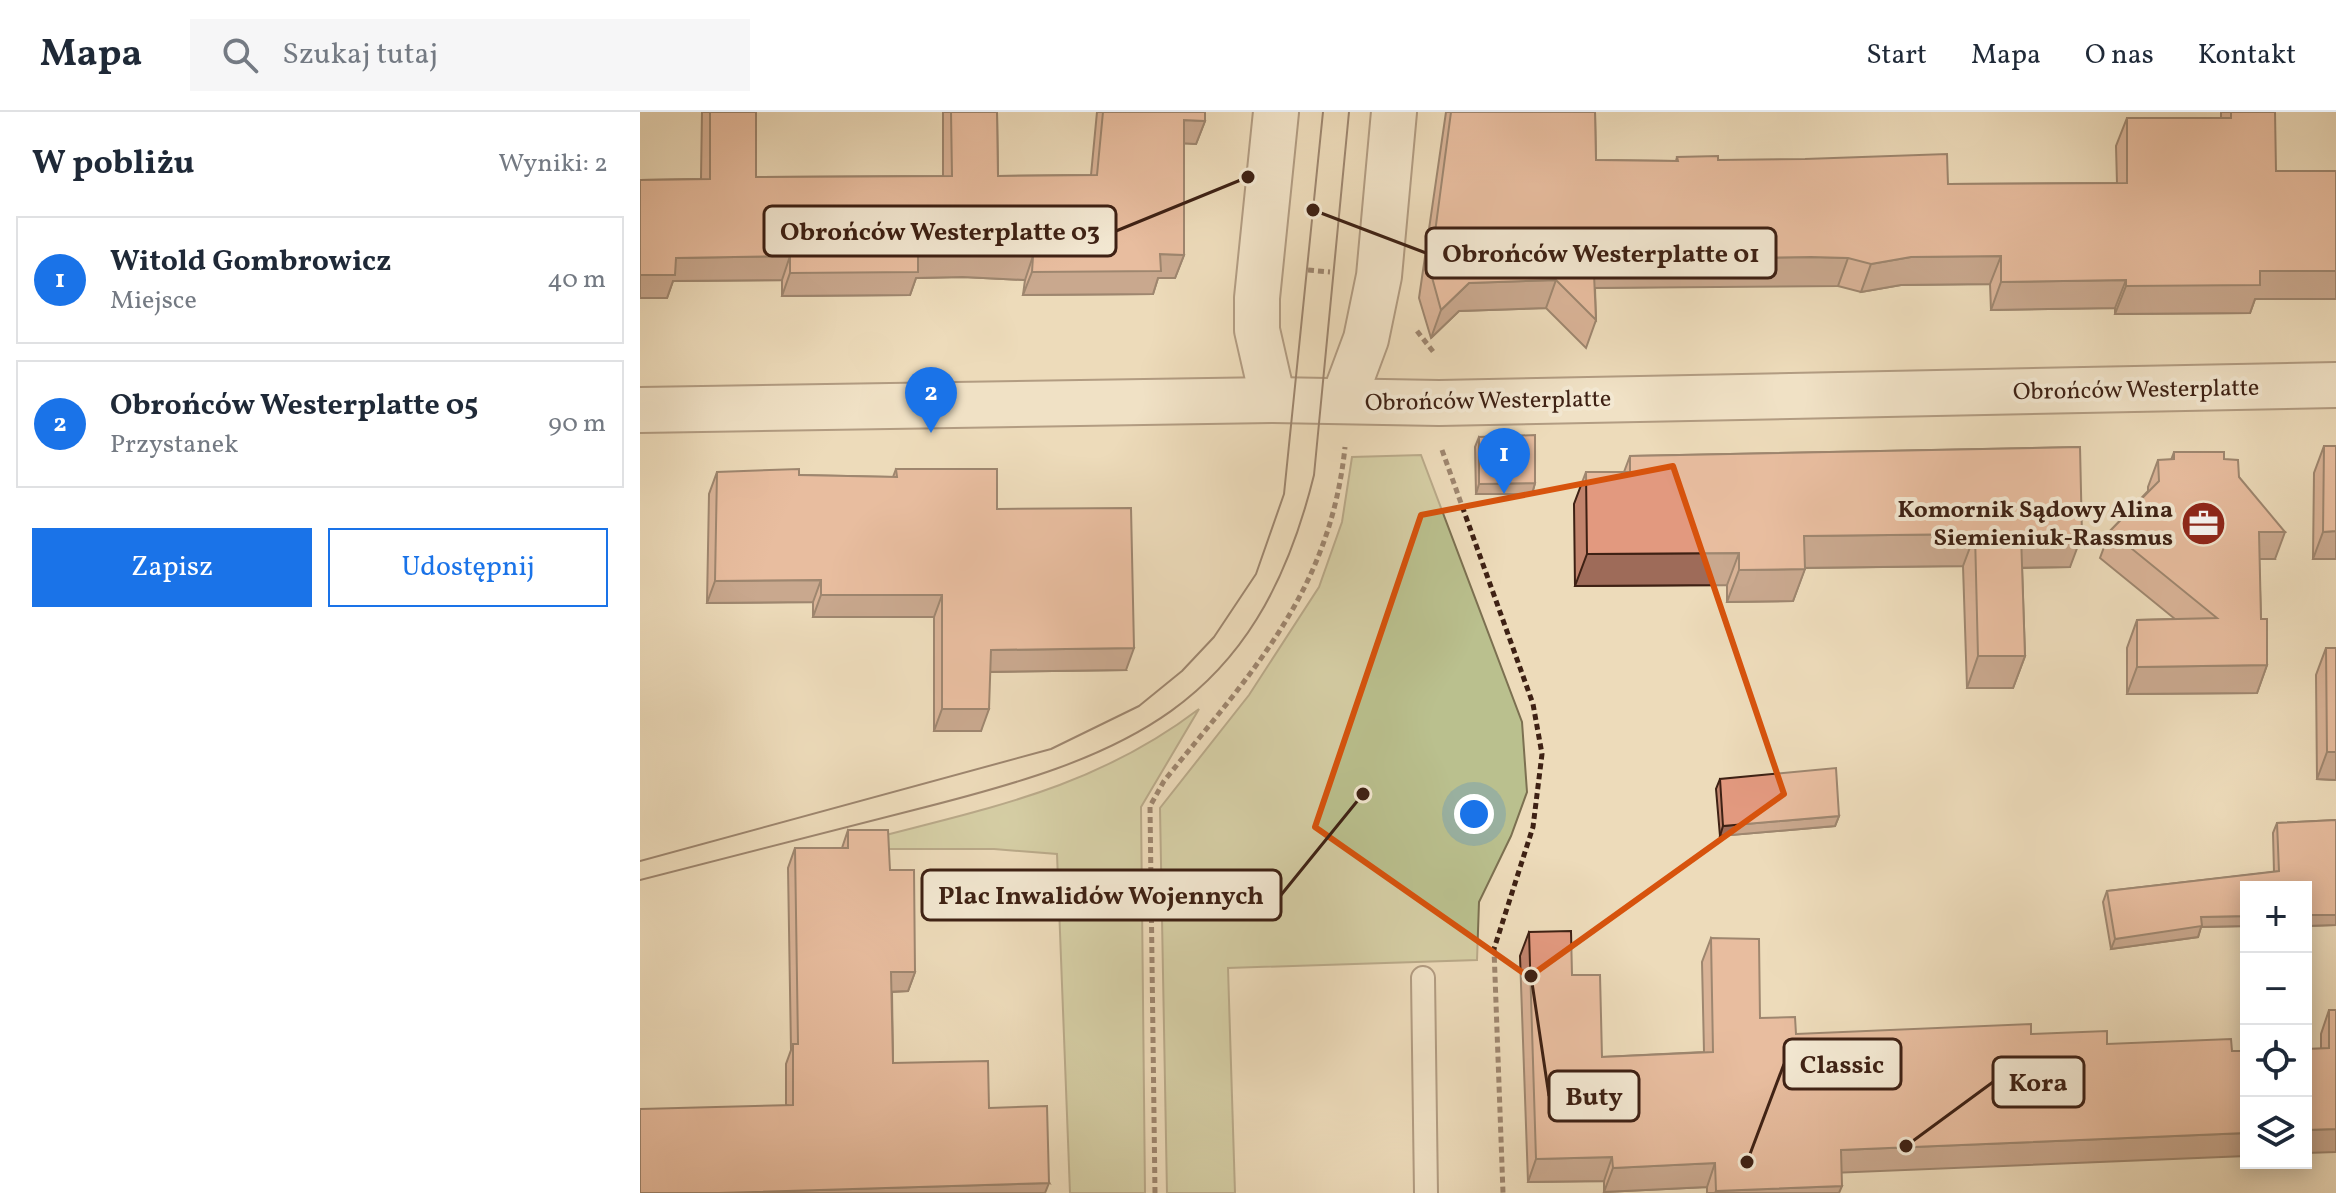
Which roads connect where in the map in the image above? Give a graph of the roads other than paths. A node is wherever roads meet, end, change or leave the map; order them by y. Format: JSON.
{"nodes":[{"id":1,"x":1276,"y":112,"type":"edge"},
{"id":2,"x":1394,"y":112,"type":"edge"},
{"id":3,"x":2336,"y":385,"type":"edge"},
{"id":4,"x":1273,"y":400,"type":"junction"},
{"id":5,"x":640,"y":410,"type":"edge"},
{"id":6,"x":1344,"y":420,"type":"junction"},
{"id":7,"x":1423,"y":978,"type":"dead end"},
{"id":8,"x":1426,"y":1193,"type":"edge"}],
"edges":[{"from":1,"to":4,"type":"street"},
{"from":2,"to":6,"type":"street"},
{"from":3,"to":6,"type":"street","name":"Obrońców Westerplatte"},
{"from":4,"to":5,"type":"street","name":"Obrońców Westerplatte"},
{"from":4,"to":6,"type":"street","name":"Obrońców Westerplatte"},
{"from":7,"to":8,"type":"lane"}]}
